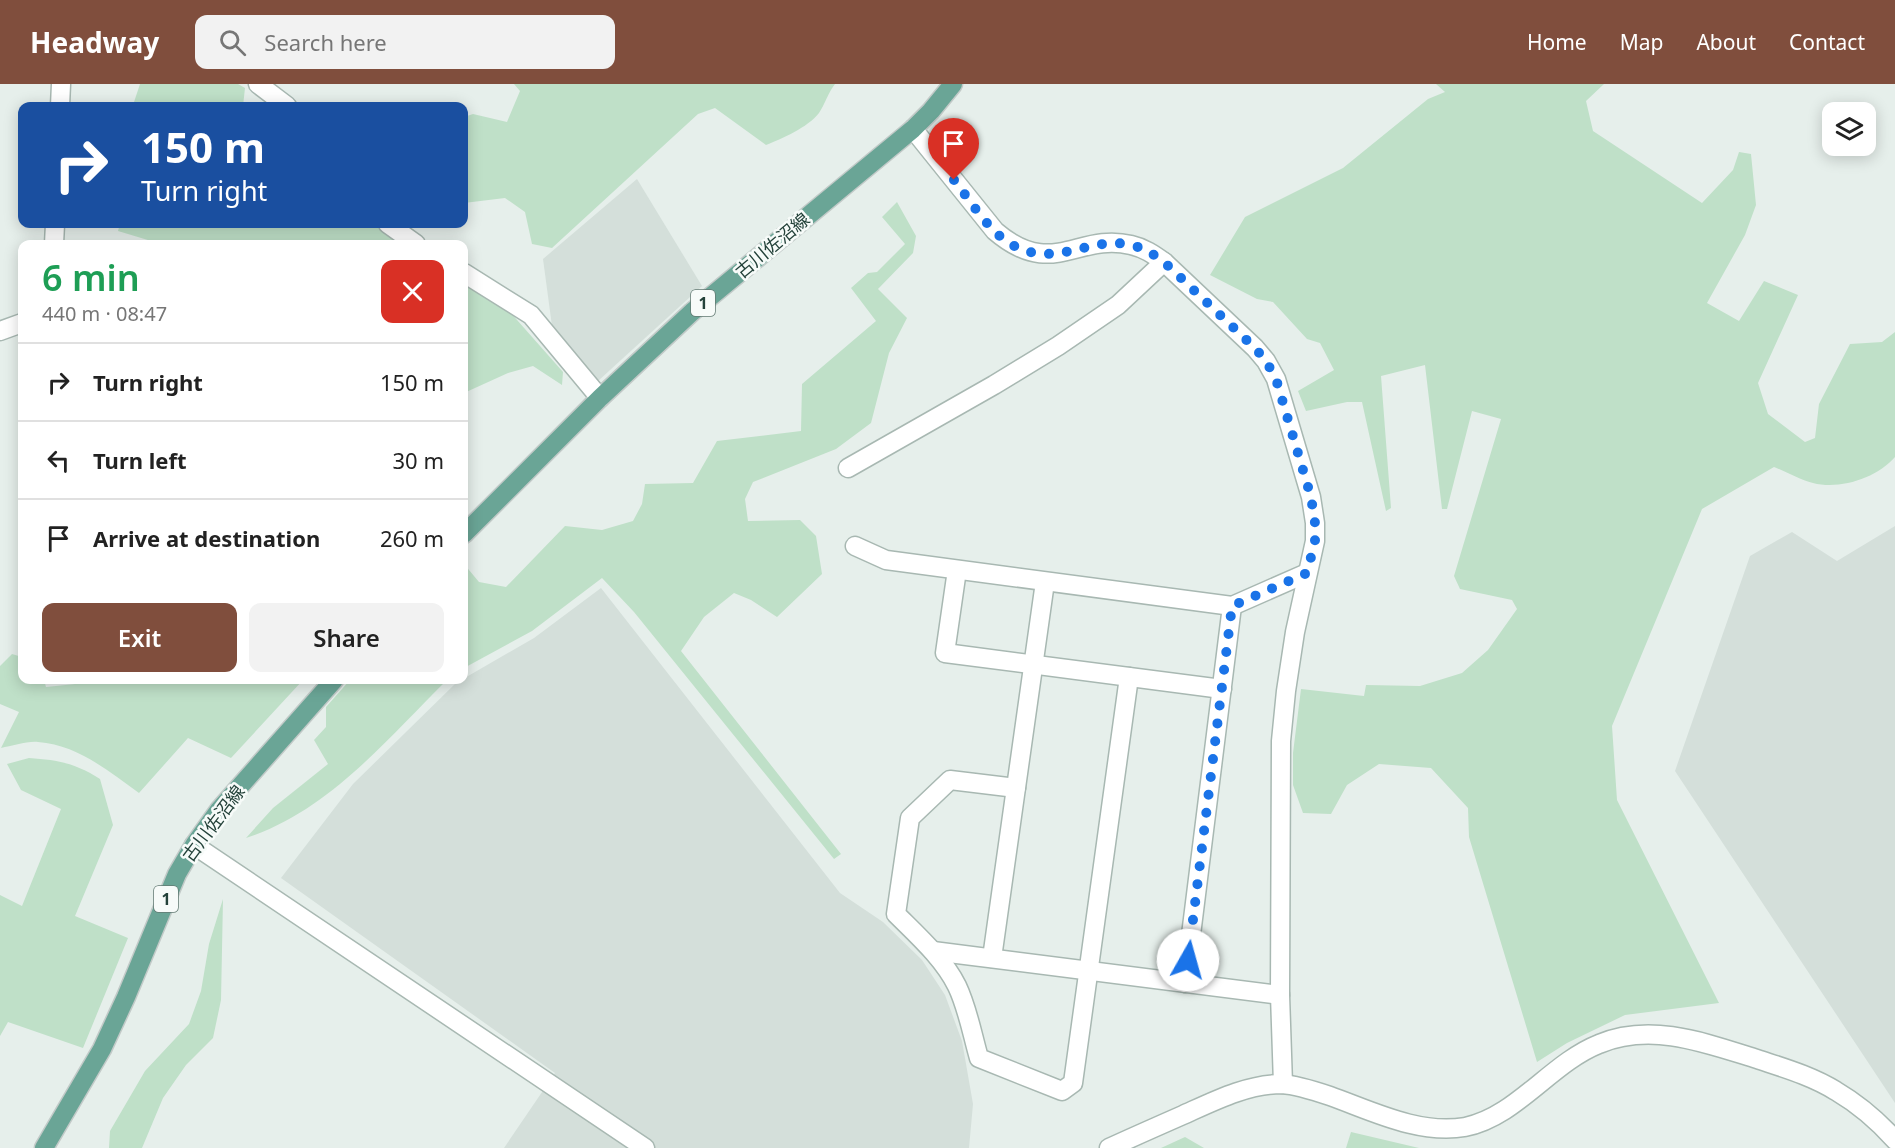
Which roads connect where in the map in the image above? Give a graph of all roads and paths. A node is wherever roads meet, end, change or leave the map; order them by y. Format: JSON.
{"nodes":[{"id":1,"x":61,"y":84,"type":"edge"},
{"id":2,"x":258,"y":84,"type":"edge"},
{"id":3,"x":953,"y":84,"type":"edge"},
{"id":4,"x":60,"y":102,"type":"edge"},
{"id":5,"x":282,"y":102,"type":"edge"},
{"id":6,"x":913,"y":129,"type":"junction"},
{"id":7,"x":394,"y":228,"type":"edge"},
{"id":8,"x":410,"y":240,"type":"edge"},
{"id":9,"x":1164,"y":262,"type":"junction"},
{"id":10,"x":468,"y":275,"type":"edge"},
{"id":11,"x":18,"y":324,"type":"edge"},
{"id":12,"x":0,"y":331,"type":"edge"},
{"id":13,"x":600,"y":398,"type":"junction"},
{"id":14,"x":848,"y":468,"type":"dead end"},
{"id":15,"x":468,"y":530,"type":"edge"},
{"id":16,"x":855,"y":546,"type":"dead end"},
{"id":17,"x":957,"y":570,"type":"junction"},
{"id":18,"x":1307,"y":573,"type":"junction"},
{"id":19,"x":1045,"y":582,"type":"junction"},
{"id":20,"x":1232,"y":606,"type":"junction"},
{"id":21,"x":1033,"y":664,"type":"junction"},
{"id":22,"x":1129,"y":677,"type":"junction"},
{"id":23,"x":330,"y":684,"type":"edge"},
{"id":24,"x":1222,"y":688,"type":"junction"},
{"id":25,"x":1016,"y":788,"type":"junction"},
{"id":26,"x":194,"y":844,"type":"junction"},
{"id":27,"x":933,"y":951,"type":"junction"},
{"id":28,"x":992,"y":958,"type":"junction"},
{"id":29,"x":1089,"y":970,"type":"junction"},
{"id":30,"x":1185,"y":982,"type":"junction"},
{"id":31,"x":1280,"y":995,"type":"junction"},
{"id":32,"x":1283,"y":1084,"type":"junction"},
{"id":33,"x":1895,"y":1140,"type":"edge"},
{"id":34,"x":44,"y":1148,"type":"edge"},
{"id":35,"x":645,"y":1148,"type":"edge"},
{"id":36,"x":1109,"y":1148,"type":"edge"}],
"edges":[{"from":1,"to":4,"type":"street"},
{"from":2,"to":5,"type":"street"},
{"from":3,"to":6,"type":"main road","name":"古川佐沼線","number":"1"},
{"from":6,"to":9,"type":"street"},
{"from":6,"to":13,"type":"main road","name":"古川佐沼線","number":"1"},
{"from":7,"to":8,"type":"street"},
{"from":9,"to":14,"type":"street"},
{"from":9,"to":18,"type":"street"},
{"from":10,"to":13,"type":"street"},
{"from":11,"to":12,"type":"street"},
{"from":13,"to":15,"type":"main road","name":"古川佐沼線","number":"1"},
{"from":16,"to":17,"type":"street"},
{"from":17,"to":19,"type":"street"},
{"from":17,"to":21,"type":"street"},
{"from":18,"to":20,"type":"street"},
{"from":18,"to":31,"type":"street"},
{"from":19,"to":20,"type":"street"},
{"from":19,"to":21,"type":"street"},
{"from":20,"to":24,"type":"street"},
{"from":21,"to":22,"type":"street"},
{"from":21,"to":25,"type":"street"},
{"from":22,"to":24,"type":"street"},
{"from":22,"to":29,"type":"street"},
{"from":23,"to":26,"type":"main road","name":"古川佐沼線","number":"1"},
{"from":24,"to":30,"type":"street"},
{"from":25,"to":27,"type":"street"},
{"from":25,"to":28,"type":"street"},
{"from":26,"to":34,"type":"main road","name":"古川佐沼線","number":"1"},
{"from":26,"to":35,"type":"street"},
{"from":27,"to":28,"type":"street"},
{"from":27,"to":29,"type":"street"},
{"from":28,"to":29,"type":"street"},
{"from":29,"to":30,"type":"street"},
{"from":30,"to":31,"type":"street"},
{"from":31,"to":32,"type":"street"},
{"from":32,"to":33,"type":"street"},
{"from":32,"to":36,"type":"street"}]}
